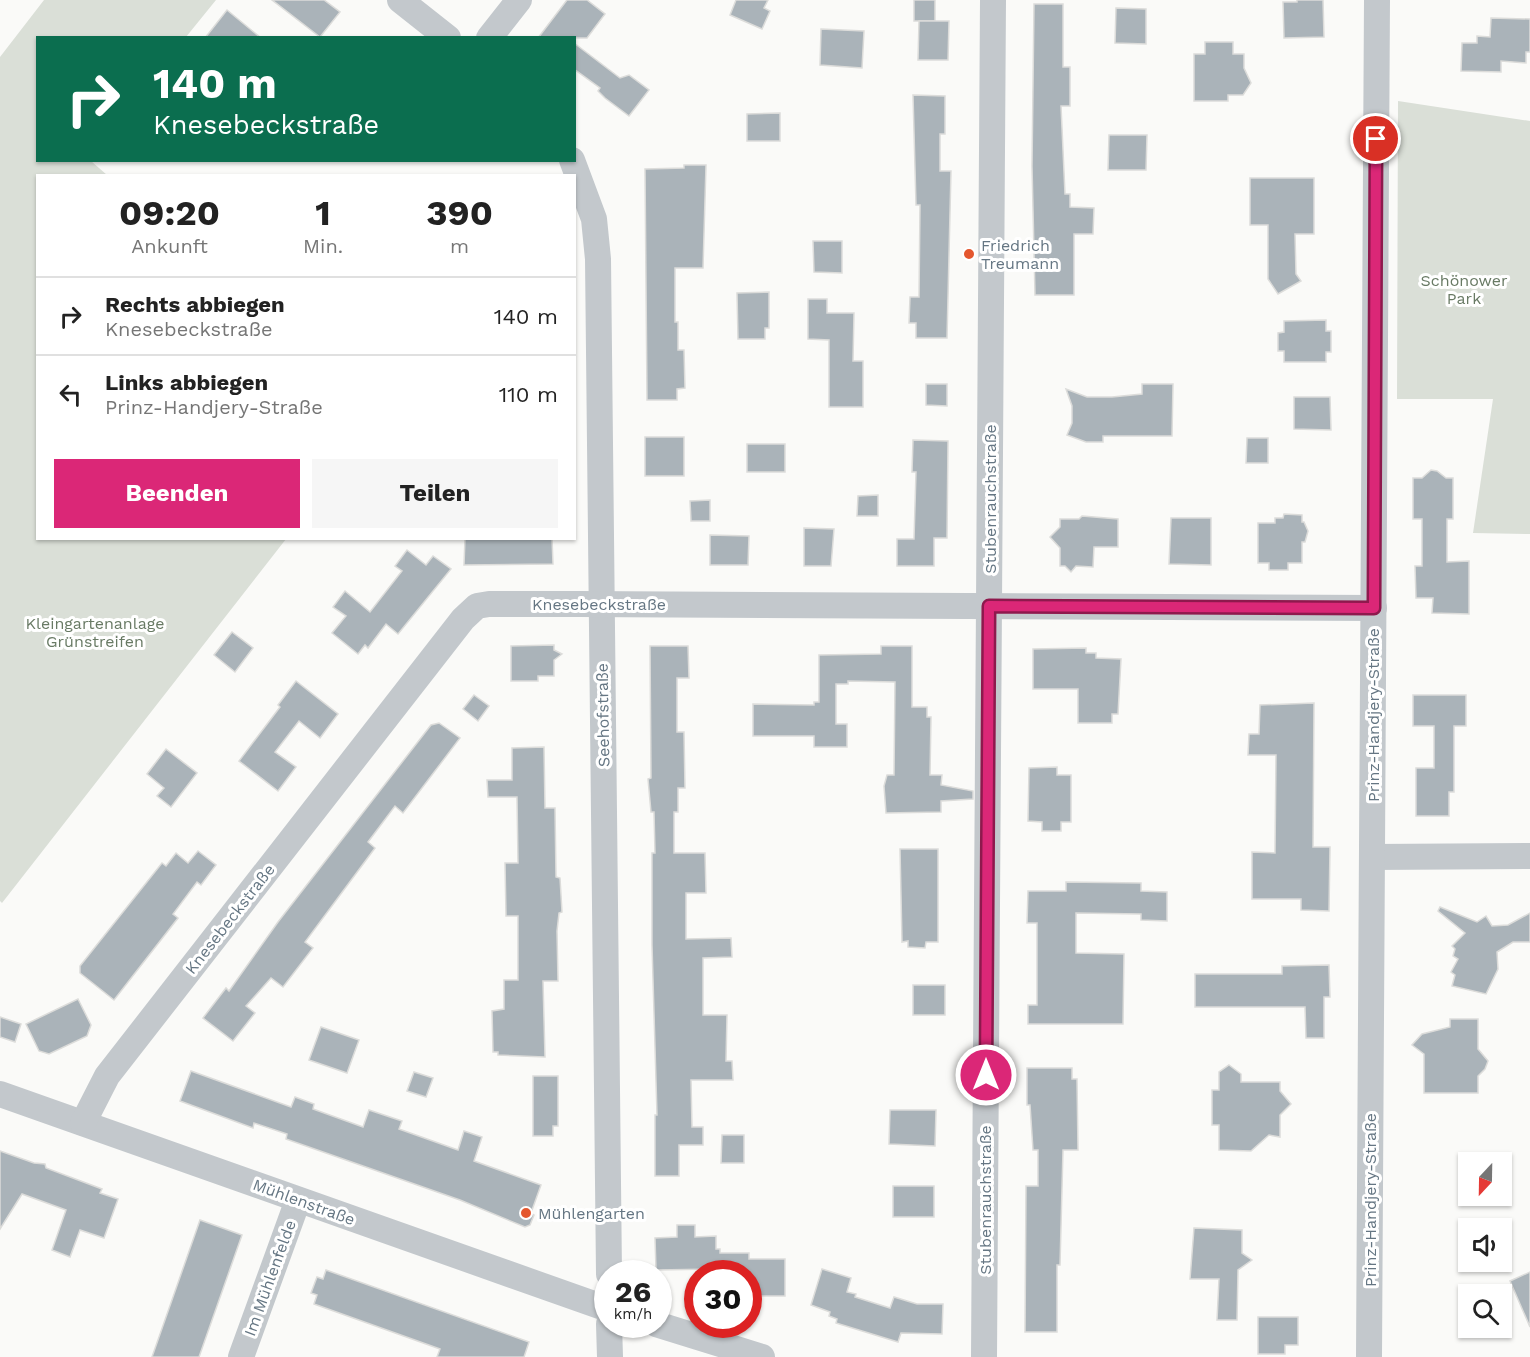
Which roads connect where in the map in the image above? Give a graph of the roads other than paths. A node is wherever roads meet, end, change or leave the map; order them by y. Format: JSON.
{"nodes":[{"id":1,"x":400,"y":0,"type":"edge"},
{"id":2,"x":519,"y":0,"type":"edge"},
{"id":3,"x":993,"y":0,"type":"edge"},
{"id":4,"x":1377,"y":0,"type":"edge"},
{"id":5,"x":445,"y":36,"type":"edge"},
{"id":6,"x":491,"y":36,"type":"edge"},
{"id":7,"x":573,"y":162,"type":"edge"},
{"id":8,"x":602,"y":604,"type":"junction"},
{"id":9,"x":989,"y":606,"type":"junction"},
{"id":10,"x":1374,"y":608,"type":"junction"},
{"id":11,"x":1530,"y":856,"type":"edge"},
{"id":12,"x":1372,"y":857,"type":"junction"},
{"id":13,"x":0,"y":1094,"type":"edge"},
{"id":14,"x":83,"y":1123,"type":"junction"},
{"id":15,"x":298,"y":1200,"type":"junction"},
{"id":16,"x":609,"y":1260,"type":"edge"},
{"id":17,"x":594,"y":1304,"type":"edge"},
{"id":18,"x":672,"y":1329,"type":"edge"},
{"id":19,"x":609,"y":1338,"type":"edge"},
{"id":20,"x":241,"y":1357,"type":"edge"},
{"id":21,"x":610,"y":1357,"type":"edge"},
{"id":22,"x":762,"y":1357,"type":"edge"},
{"id":23,"x":984,"y":1357,"type":"edge"},
{"id":24,"x":1369,"y":1357,"type":"edge"}],
"edges":[{"from":1,"to":5,"type":"street"},
{"from":2,"to":6,"type":"street"},
{"from":3,"to":9,"type":"street","name":"Stubenrauchstraße"},
{"from":4,"to":10,"type":"street","name":"Prinz-Handjery-Straße"},
{"from":7,"to":8,"type":"street","name":"Seehofstraße"},
{"from":8,"to":9,"type":"street","name":"Knesebeckstraße"},
{"from":8,"to":14,"type":"street","name":"Knesebeckstraße"},
{"from":8,"to":16,"type":"street","name":"Seehofstraße"},
{"from":9,"to":10,"type":"street","name":"Knesebeckstraße"},
{"from":9,"to":23,"type":"street","name":"Stubenrauchstraße"},
{"from":10,"to":12,"type":"street","name":"Prinz-Handjery-Straße"},
{"from":11,"to":12,"type":"street"},
{"from":12,"to":24,"type":"street","name":"Prinz-Handjery-Straße"},
{"from":13,"to":14,"type":"street","name":"Mühlenstraße"},
{"from":14,"to":15,"type":"street","name":"Mühlenstraße"},
{"from":15,"to":17,"type":"street","name":"Mühlenstraße"},
{"from":15,"to":20,"type":"street","name":"Im Mühlenfelde"},
{"from":18,"to":22,"type":"street"},
{"from":19,"to":21,"type":"street"}]}
